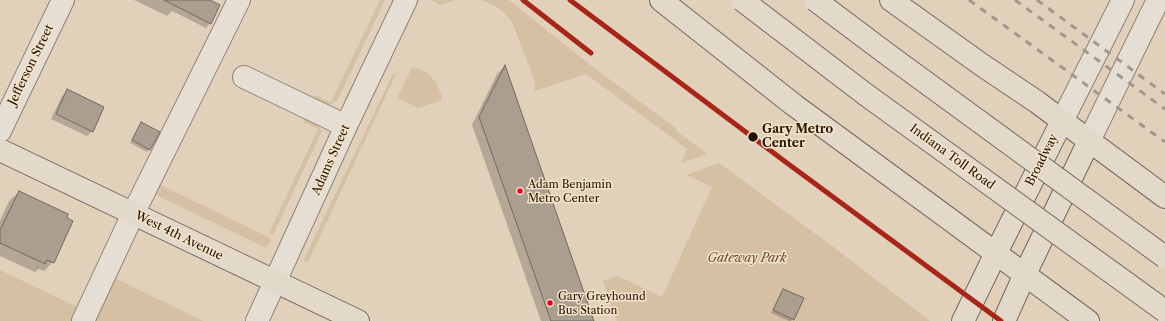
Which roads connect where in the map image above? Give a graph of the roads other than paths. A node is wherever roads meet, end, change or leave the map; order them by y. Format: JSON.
{"nodes":[{"id":1,"x":63,"y":0,"type":"edge"},
{"id":2,"x":239,"y":0,"type":"edge"},
{"id":3,"x":406,"y":0,"type":"edge"},
{"id":4,"x":661,"y":0,"type":"edge"},
{"id":5,"x":742,"y":0,"type":"edge"},
{"id":6,"x":815,"y":0,"type":"edge"},
{"id":7,"x":891,"y":0,"type":"edge"},
{"id":8,"x":1123,"y":0,"type":"edge"},
{"id":9,"x":1158,"y":0,"type":"edge"},
{"id":10,"x":244,"y":77,"type":"dead end"},
{"id":11,"x":1062,"y":121,"type":"junction"},
{"id":12,"x":346,"y":126,"type":"junction"},
{"id":13,"x":0,"y":131,"type":"edge"},
{"id":14,"x":1089,"y":141,"type":"junction"},
{"id":15,"x":0,"y":150,"type":"edge"},
{"id":16,"x":1165,"y":197,"type":"edge"},
{"id":17,"x":133,"y":214,"type":"junction"},
{"id":18,"x":996,"y":253,"type":"junction"},
{"id":19,"x":1165,"y":257,"type":"edge"},
{"id":20,"x":1025,"y":274,"type":"junction"},
{"id":21,"x":276,"y":283,"type":"junction"},
{"id":22,"x":1165,"y":311,"type":"edge"},
{"id":23,"x":83,"y":321,"type":"edge"},
{"id":24,"x":258,"y":321,"type":"edge"},
{"id":25,"x":358,"y":321,"type":"edge"},
{"id":26,"x":963,"y":321,"type":"edge"},
{"id":27,"x":1004,"y":321,"type":"edge"},
{"id":28,"x":1088,"y":321,"type":"edge"}],
"edges":[{"from":1,"to":13,"type":"street","name":"Jefferson Street"},
{"from":2,"to":17,"type":"street"},
{"from":3,"to":12,"type":"street","name":"Adams Street"},
{"from":4,"to":18,"type":"main road"},
{"from":5,"to":22,"type":"main road","name":"Indiana Toll Road","bridge":true},
{"from":6,"to":19,"type":"main road","bridge":true},
{"from":7,"to":11,"type":"main road"},
{"from":8,"to":11,"type":"street","name":"Broadway"},
{"from":9,"to":14,"type":"street"},
{"from":10,"to":12,"type":"street"},
{"from":11,"to":14,"type":"main road"},
{"from":11,"to":18,"type":"main road","name":"Broadway"},
{"from":12,"to":21,"type":"street","name":"Adams Street"},
{"from":14,"to":16,"type":"main road"},
{"from":14,"to":20,"type":"main road"},
{"from":15,"to":17,"type":"main road","name":"West 4th Avenue"},
{"from":17,"to":21,"type":"main road","name":"West 4th Avenue"},
{"from":17,"to":23,"type":"street"},
{"from":18,"to":20,"type":"main road"},
{"from":18,"to":26,"type":"main road","name":"Broadway"},
{"from":20,"to":27,"type":"main road"},
{"from":20,"to":28,"type":"main road"},
{"from":21,"to":24,"type":"street","name":"Adams Street"},
{"from":21,"to":25,"type":"main road","name":"West 4th Avenue"}]}
